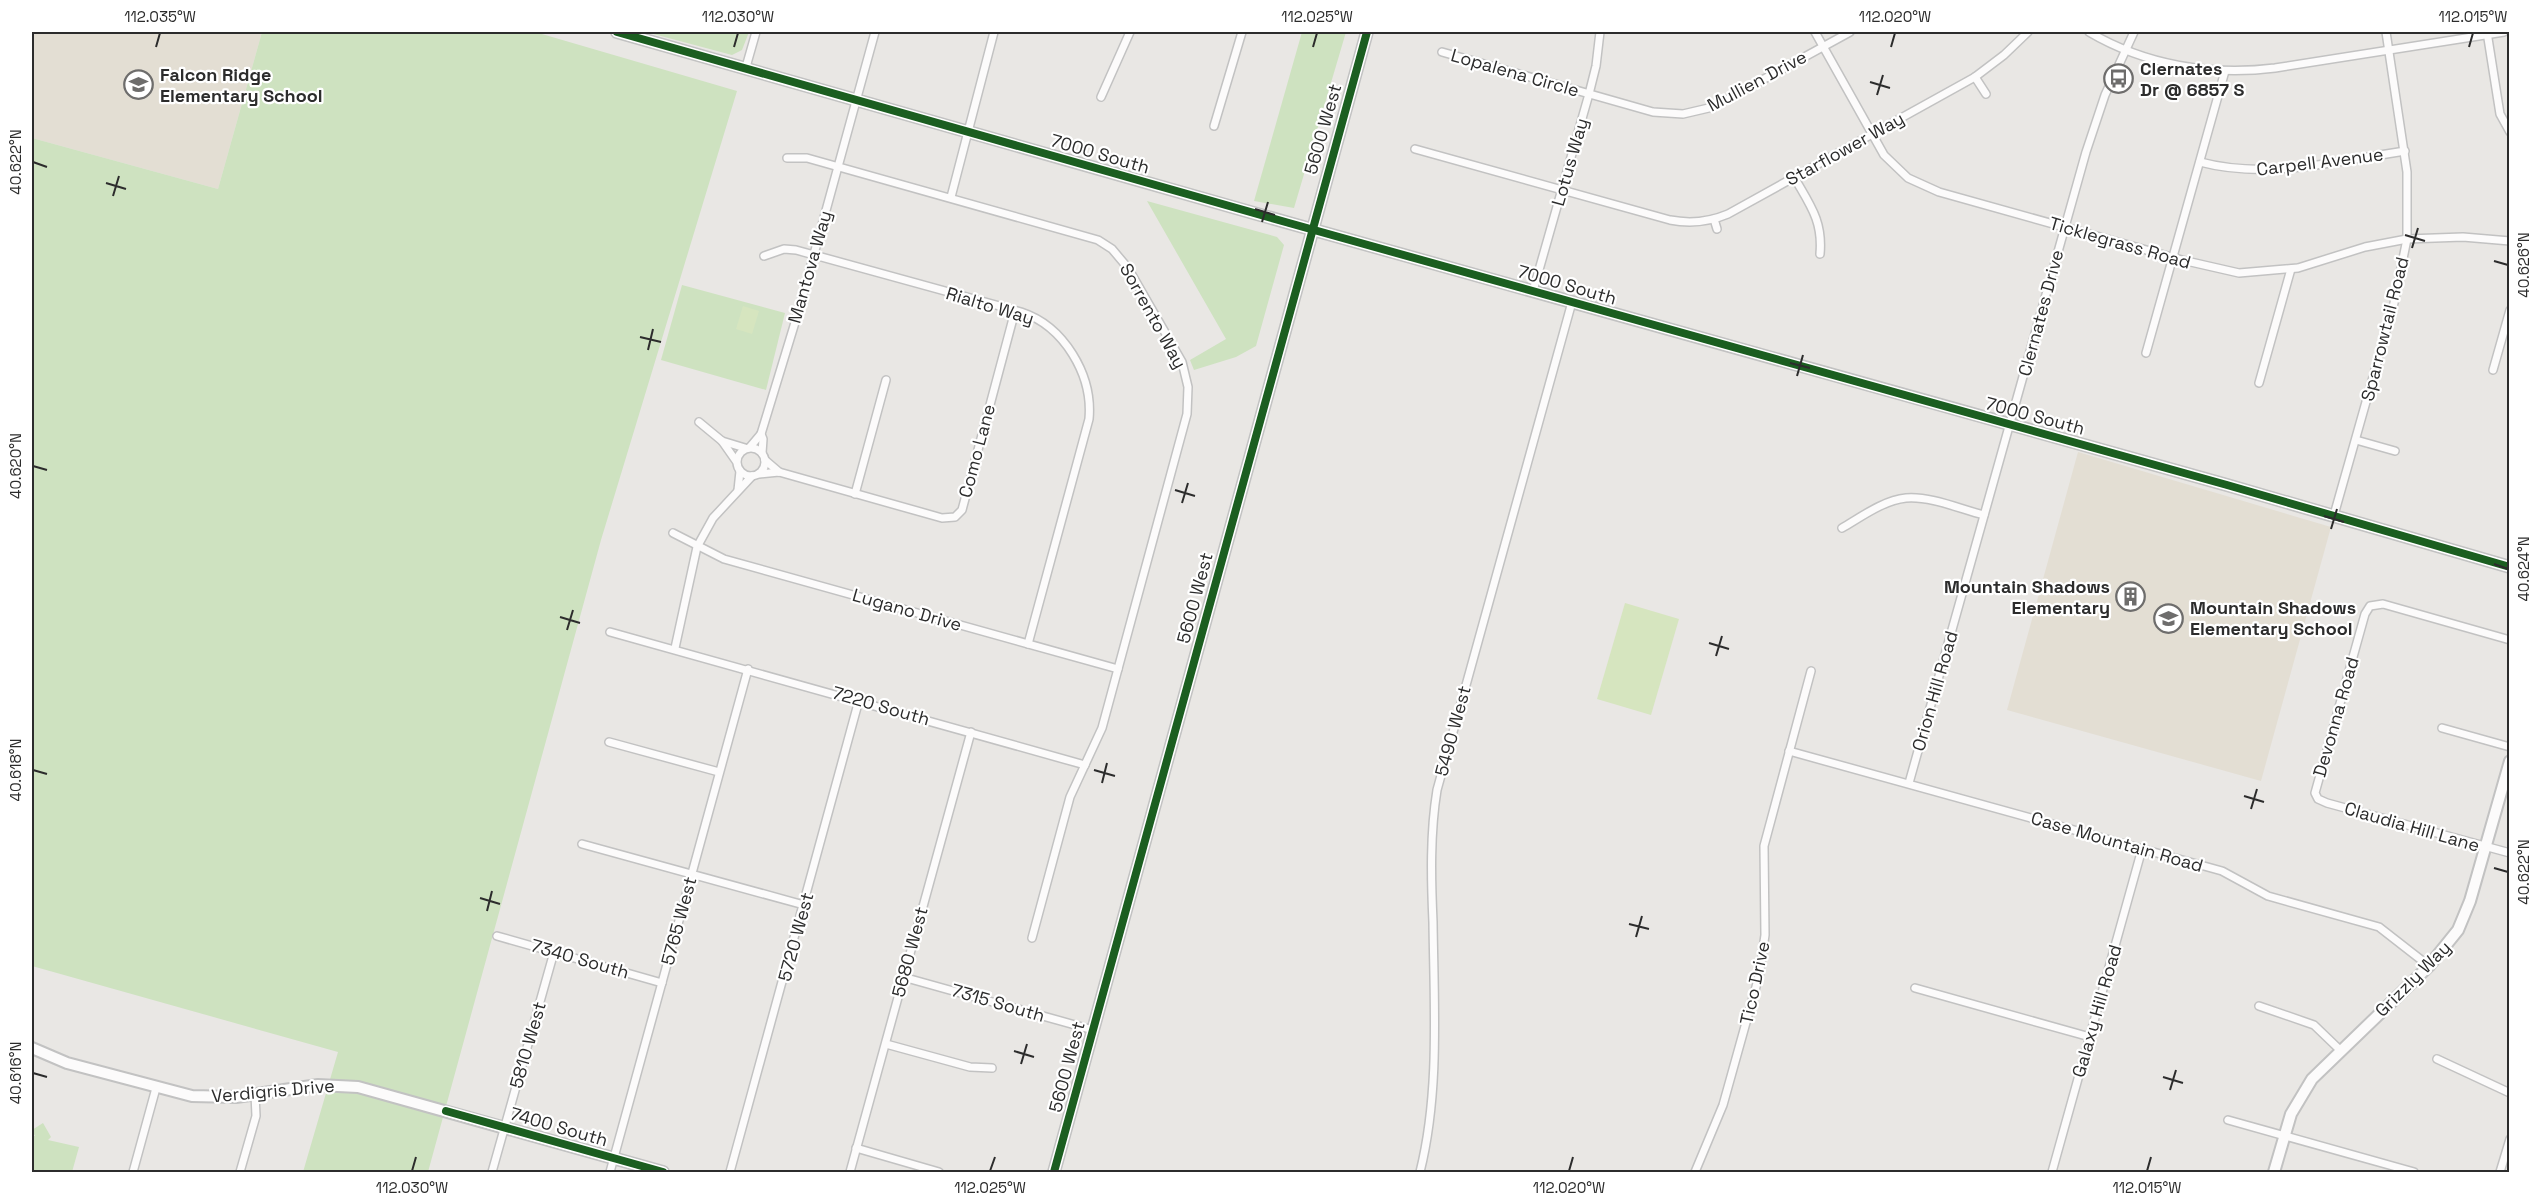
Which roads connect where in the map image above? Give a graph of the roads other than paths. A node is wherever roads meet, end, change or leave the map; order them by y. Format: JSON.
{"nodes":[{"id":1,"x":617,"y":32,"type":"edge"},
{"id":2,"x":756,"y":32,"type":"edge"},
{"id":3,"x":875,"y":32,"type":"edge"},
{"id":4,"x":994,"y":32,"type":"edge"},
{"id":5,"x":1130,"y":32,"type":"edge"},
{"id":6,"x":1242,"y":32,"type":"edge"},
{"id":7,"x":1367,"y":32,"type":"edge"},
{"id":8,"x":1600,"y":32,"type":"edge"},
{"id":9,"x":1815,"y":32,"type":"edge"},
{"id":10,"x":1850,"y":32,"type":"edge"},
{"id":11,"x":2028,"y":32,"type":"edge"},
{"id":12,"x":2089,"y":32,"type":"edge"},
{"id":13,"x":2134,"y":32,"type":"edge"},
{"id":14,"x":2386,"y":32,"type":"edge"},
{"id":15,"x":2504,"y":32,"type":"edge"},
{"id":16,"x":2488,"y":33,"type":"edge"},
{"id":17,"x":1823,"y":46,"type":"junction"},
{"id":18,"x":2126,"y":50,"type":"junction"},
{"id":19,"x":2389,"y":50,"type":"junction"},
{"id":20,"x":1442,"y":52,"type":"dead end"},
{"id":21,"x":746,"y":67,"type":"junction"},
{"id":22,"x":2225,"y":71,"type":"junction"},
{"id":23,"x":1975,"y":77,"type":"junction"},
{"id":24,"x":1589,"y":94,"type":"junction"},
{"id":25,"x":1986,"y":94,"type":"dead end"},
{"id":26,"x":1101,"y":97,"type":"dead end"},
{"id":27,"x":857,"y":100,"type":"junction"},
{"id":28,"x":1214,"y":126,"type":"dead end"},
{"id":29,"x":969,"y":132,"type":"junction"},
{"id":30,"x":2510,"y":132,"type":"edge"},
{"id":31,"x":1871,"y":134,"type":"junction"},
{"id":32,"x":1415,"y":149,"type":"dead end"},
{"id":33,"x":2405,"y":151,"type":"junction"},
{"id":34,"x":787,"y":158,"type":"dead end"},
{"id":35,"x":2200,"y":162,"type":"junction"},
{"id":36,"x":838,"y":166,"type":"junction"},
{"id":37,"x":1794,"y":177,"type":"junction"},
{"id":38,"x":1562,"y":190,"type":"junction"},
{"id":39,"x":951,"y":197,"type":"junction"},
{"id":40,"x":1714,"y":219,"type":"junction"},
{"id":41,"x":2064,"y":227,"type":"junction"},
{"id":42,"x":1311,"y":229,"type":"junction"},
{"id":43,"x":1717,"y":229,"type":"dead end"},
{"id":44,"x":2407,"y":240,"type":"junction"},
{"id":45,"x":2510,"y":241,"type":"edge"},
{"id":46,"x":1820,"y":254,"type":"dead end"},
{"id":47,"x":813,"y":255,"type":"junction"},
{"id":48,"x":764,"y":256,"type":"dead end"},
{"id":49,"x":2173,"y":258,"type":"junction"},
{"id":50,"x":2291,"y":269,"type":"junction"},
{"id":51,"x":1533,"y":291,"type":"junction"},
{"id":52,"x":1572,"y":302,"type":"junction"},
{"id":53,"x":2510,"y":310,"type":"edge"},
{"id":54,"x":1015,"y":311,"type":"junction"},
{"id":55,"x":2146,"y":353,"type":"dead end"},
{"id":56,"x":2493,"y":370,"type":"dead end"},
{"id":57,"x":886,"y":380,"type":"dead end"},
{"id":58,"x":2259,"y":383,"type":"dead end"},
{"id":59,"x":699,"y":422,"type":"dead end"},
{"id":60,"x":2009,"y":426,"type":"junction"},
{"id":61,"x":761,"y":434,"type":"junction"},
{"id":62,"x":2356,"y":440,"type":"junction"},
{"id":63,"x":722,"y":441,"type":"junction"},
{"id":64,"x":748,"y":448,"type":"junction"},
{"id":65,"x":2395,"y":451,"type":"dead end"},
{"id":66,"x":763,"y":456,"type":"junction"},
{"id":67,"x":736,"y":461,"type":"junction"},
{"id":68,"x":740,"y":471,"type":"junction"},
{"id":69,"x":779,"y":472,"type":"junction"},
{"id":70,"x":755,"y":475,"type":"junction"},
{"id":71,"x":738,"y":490,"type":"junction"},
{"id":72,"x":855,"y":494,"type":"junction"},
{"id":73,"x":1984,"y":515,"type":"junction"},
{"id":74,"x":2334,"y":515,"type":"junction"},
{"id":75,"x":1842,"y":528,"type":"dead end"},
{"id":76,"x":672,"y":533,"type":"dead end"},
{"id":77,"x":697,"y":547,"type":"junction"},
{"id":78,"x":2510,"y":567,"type":"edge"},
{"id":79,"x":610,"y":632,"type":"dead end"},
{"id":80,"x":2510,"y":640,"type":"edge"},
{"id":81,"x":1028,"y":644,"type":"junction"},
{"id":82,"x":675,"y":648,"type":"junction"},
{"id":83,"x":748,"y":669,"type":"junction"},
{"id":84,"x":1118,"y":669,"type":"junction"},
{"id":85,"x":1811,"y":671,"type":"dead end"},
{"id":86,"x":859,"y":700,"type":"junction"},
{"id":87,"x":2442,"y":728,"type":"dead end"},
{"id":88,"x":971,"y":732,"type":"junction"},
{"id":89,"x":609,"y":742,"type":"dead end"},
{"id":90,"x":2510,"y":747,"type":"edge"},
{"id":91,"x":1789,"y":751,"type":"junction"},
{"id":92,"x":2510,"y":761,"type":"edge"},
{"id":93,"x":1086,"y":765,"type":"junction"},
{"id":94,"x":719,"y":772,"type":"junction"},
{"id":95,"x":1909,"y":783,"type":"junction"},
{"id":96,"x":2316,"y":796,"type":"joint"},
{"id":97,"x":582,"y":844,"type":"dead end"},
{"id":98,"x":2485,"y":848,"type":"junction"},
{"id":99,"x":2142,"y":849,"type":"junction"},
{"id":100,"x":2510,"y":853,"type":"edge"},
{"id":101,"x":692,"y":873,"type":"junction"},
{"id":102,"x":804,"y":905,"type":"junction"},
{"id":103,"x":497,"y":936,"type":"dead end"},
{"id":104,"x":1032,"y":938,"type":"dead end"},
{"id":105,"x":554,"y":952,"type":"junction"},
{"id":106,"x":2429,"y":966,"type":"junction"},
{"id":107,"x":903,"y":977,"type":"junction"},
{"id":108,"x":662,"y":983,"type":"junction"},
{"id":109,"x":1915,"y":988,"type":"dead end"},
{"id":110,"x":2259,"y":1006,"type":"dead end"},
{"id":111,"x":1093,"y":1030,"type":"junction"},
{"id":112,"x":2090,"y":1037,"type":"junction"},
{"id":113,"x":886,"y":1044,"type":"junction"},
{"id":114,"x":32,"y":1048,"type":"edge"},
{"id":115,"x":2340,"y":1050,"type":"junction"},
{"id":116,"x":2437,"y":1059,"type":"dead end"},
{"id":117,"x":992,"y":1068,"type":"dead end"},
{"id":118,"x":156,"y":1088,"type":"junction"},
{"id":119,"x":2510,"y":1093,"type":"edge"},
{"id":120,"x":255,"y":1094,"type":"junction"},
{"id":121,"x":446,"y":1111,"type":"joint"},
{"id":122,"x":2228,"y":1120,"type":"dead end"},
{"id":123,"x":505,"y":1127,"type":"junction"},
{"id":124,"x":2284,"y":1136,"type":"junction"},
{"id":125,"x":2510,"y":1139,"type":"edge"},
{"id":126,"x":856,"y":1149,"type":"junction"},
{"id":127,"x":614,"y":1158,"type":"junction"},
{"id":128,"x":133,"y":1173,"type":"edge"},
{"id":129,"x":240,"y":1173,"type":"edge"},
{"id":130,"x":492,"y":1173,"type":"edge"},
{"id":131,"x":610,"y":1173,"type":"edge"},
{"id":132,"x":663,"y":1173,"type":"edge"},
{"id":133,"x":730,"y":1173,"type":"edge"},
{"id":134,"x":849,"y":1173,"type":"edge"},
{"id":135,"x":939,"y":1173,"type":"edge"},
{"id":136,"x":1054,"y":1173,"type":"edge"},
{"id":137,"x":1420,"y":1173,"type":"edge"},
{"id":138,"x":1695,"y":1173,"type":"edge"},
{"id":139,"x":2052,"y":1173,"type":"edge"},
{"id":140,"x":2274,"y":1173,"type":"edge"},
{"id":141,"x":2414,"y":1173,"type":"edge"},
{"id":142,"x":2500,"y":1173,"type":"edge"}],
"edges":[{"from":1,"to":21,"type":"street","name":"7000 South"},
{"from":2,"to":21,"type":"street"},
{"from":3,"to":27,"type":"street","name":"Mantova Way"},
{"from":4,"to":29,"type":"street"},
{"from":5,"to":26,"type":"street"},
{"from":6,"to":28,"type":"street"},
{"from":7,"to":42,"type":"street","name":"5600 West"},
{"from":8,"to":24,"type":"street","name":"Lotus Way"},
{"from":9,"to":17,"type":"street","name":"Ticklegrass Road"},
{"from":10,"to":17,"type":"street","name":"Mullien Drive"},
{"from":11,"to":23,"type":"street","name":"Starflower Way"},
{"from":12,"to":18,"type":"street"},
{"from":13,"to":18,"type":"street","name":"Clernates Drive"},
{"from":14,"to":19,"type":"street","name":"Sparrowtail Road"},
{"from":15,"to":16,"type":"street"},
{"from":16,"to":19,"type":"street"},
{"from":16,"to":30,"type":"street"},
{"from":17,"to":24,"type":"street","name":"Mullien Drive"},
{"from":17,"to":31,"type":"street","name":"Ticklegrass Road"},
{"from":18,"to":22,"type":"street"},
{"from":18,"to":41,"type":"street","name":"Clernates Drive"},
{"from":19,"to":22,"type":"street"},
{"from":19,"to":33,"type":"street","name":"Sparrowtail Road"},
{"from":20,"to":24,"type":"street","name":"Lopalena Circle"},
{"from":21,"to":27,"type":"street","name":"7000 South"},
{"from":22,"to":35,"type":"street"},
{"from":23,"to":25,"type":"street"},
{"from":23,"to":31,"type":"street","name":"Starflower Way"},
{"from":24,"to":38,"type":"street","name":"Lotus Way"},
{"from":27,"to":29,"type":"street","name":"7000 South"},
{"from":27,"to":36,"type":"street","name":"Mantova Way"},
{"from":29,"to":39,"type":"street"},
{"from":29,"to":42,"type":"street","name":"7000 South"},
{"from":31,"to":37,"type":"street","name":"Starflower Way"},
{"from":31,"to":41,"type":"street","name":"Ticklegrass Road"},
{"from":32,"to":38,"type":"street","name":"Starflower Way"},
{"from":33,"to":35,"type":"street","name":"Carpell Avenue"},
{"from":33,"to":44,"type":"street","name":"Sparrowtail Road"},
{"from":34,"to":36,"type":"street","name":"Sorrento Way"},
{"from":35,"to":49,"type":"street"},
{"from":36,"to":39,"type":"street","name":"Sorrento Way"},
{"from":36,"to":47,"type":"street","name":"Mantova Way"},
{"from":37,"to":40,"type":"street","name":"Starflower Way"},
{"from":37,"to":46,"type":"street"},
{"from":38,"to":40,"type":"street","name":"Starflower Way"},
{"from":38,"to":51,"type":"street","name":"Lotus Way"},
{"from":39,"to":84,"type":"street","name":"Sorrento Way"},
{"from":40,"to":43,"type":"street"},
{"from":41,"to":49,"type":"street","name":"Ticklegrass Road"},
{"from":41,"to":60,"type":"street","name":"Clernates Drive"},
{"from":42,"to":51,"type":"street","name":"7000 South"},
{"from":42,"to":111,"type":"street","name":"5600 West"},
{"from":44,"to":45,"type":"street","name":"Ticklegrass Road"},
{"from":44,"to":50,"type":"street","name":"Ticklegrass Road"},
{"from":44,"to":62,"type":"street","name":"Sparrowtail Road"},
{"from":47,"to":48,"type":"street","name":"Rialto Way"},
{"from":47,"to":54,"type":"street","name":"Rialto Way"},
{"from":47,"to":61,"type":"street","name":"Mantova Way"},
{"from":49,"to":50,"type":"street","name":"Ticklegrass Road"},
{"from":49,"to":55,"type":"street"},
{"from":50,"to":58,"type":"street"},
{"from":51,"to":52,"type":"street","name":"7000 South"},
{"from":52,"to":60,"type":"street","name":"7000 South"},
{"from":52,"to":137,"type":"street","name":"5490 West"},
{"from":53,"to":56,"type":"street"},
{"from":54,"to":72,"type":"street","name":"Como Lane"},
{"from":54,"to":81,"type":"street","name":"Rialto Way"},
{"from":57,"to":72,"type":"street"},
{"from":59,"to":63,"type":"street"},
{"from":60,"to":73,"type":"street","name":"Orion Hill Road"},
{"from":60,"to":74,"type":"street","name":"7000 South"},
{"from":61,"to":64,"type":"street","name":"Mantova Way"},
{"from":61,"to":66,"type":"street","name":"Mantova Way"},
{"from":62,"to":65,"type":"street"},
{"from":62,"to":74,"type":"street","name":"Sparrowtail Road"},
{"from":63,"to":64,"type":"street"},
{"from":63,"to":67,"type":"street"},
{"from":64,"to":66,"type":"street"},
{"from":64,"to":67,"type":"street"},
{"from":66,"to":69,"type":"street","name":"Como Lane"},
{"from":66,"to":70,"type":"street"},
{"from":67,"to":68,"type":"street"},
{"from":68,"to":70,"type":"street"},
{"from":68,"to":71,"type":"street"},
{"from":69,"to":70,"type":"street","name":"Como Lane"},
{"from":69,"to":72,"type":"street","name":"Como Lane"},
{"from":70,"to":71,"type":"street"},
{"from":71,"to":77,"type":"street"},
{"from":73,"to":75,"type":"street"},
{"from":73,"to":95,"type":"street","name":"Orion Hill Road"},
{"from":74,"to":78,"type":"street","name":"7000 South"},
{"from":76,"to":77,"type":"street","name":"Lugano Drive"},
{"from":77,"to":81,"type":"street","name":"Lugano Drive"},
{"from":77,"to":82,"type":"street"},
{"from":79,"to":82,"type":"street","name":"7220 South"},
{"from":80,"to":96,"type":"street","name":"Devonna Road"},
{"from":81,"to":84,"type":"street","name":"Lugano Drive"},
{"from":82,"to":83,"type":"street","name":"7220 South"},
{"from":83,"to":86,"type":"street","name":"7220 South"},
{"from":83,"to":94,"type":"street","name":"5765 West"},
{"from":84,"to":93,"type":"street","name":"Sorrento Way"},
{"from":85,"to":91,"type":"street","name":"Tico Drive"},
{"from":86,"to":88,"type":"street","name":"7220 South"},
{"from":86,"to":102,"type":"street","name":"5720 West"},
{"from":87,"to":90,"type":"street"},
{"from":88,"to":93,"type":"street","name":"7220 South"},
{"from":88,"to":107,"type":"street","name":"5680 West"},
{"from":89,"to":94,"type":"street"},
{"from":91,"to":95,"type":"street","name":"Case Mountain Road"},
{"from":91,"to":138,"type":"street","name":"Tico Drive"},
{"from":92,"to":98,"type":"street","name":"Grizzly Way"},
{"from":93,"to":104,"type":"street","name":"Sorrento Way"},
{"from":94,"to":101,"type":"street","name":"5765 West"},
{"from":95,"to":99,"type":"street","name":"Case Mountain Road"},
{"from":96,"to":98,"type":"street","name":"Claudia Hill Lane"},
{"from":97,"to":101,"type":"street"},
{"from":98,"to":100,"type":"street","name":"Claudia Hill Lane"},
{"from":98,"to":106,"type":"street","name":"Grizzly Way"},
{"from":99,"to":106,"type":"street","name":"Case Mountain Road"},
{"from":99,"to":112,"type":"street","name":"Galaxy Hill Road"},
{"from":101,"to":102,"type":"street"},
{"from":101,"to":108,"type":"street","name":"5765 West"},
{"from":102,"to":133,"type":"street","name":"5720 West"},
{"from":103,"to":105,"type":"street","name":"7340 South"},
{"from":105,"to":108,"type":"street","name":"7340 South"},
{"from":105,"to":123,"type":"street","name":"5810 West"},
{"from":106,"to":115,"type":"street","name":"Grizzly Way"},
{"from":107,"to":111,"type":"street","name":"7315 South"},
{"from":107,"to":113,"type":"street","name":"5680 West"},
{"from":108,"to":127,"type":"street","name":"5765 West"},
{"from":109,"to":112,"type":"street"},
{"from":110,"to":115,"type":"street"},
{"from":111,"to":136,"type":"street","name":"5600 West"},
{"from":112,"to":139,"type":"street","name":"Galaxy Hill Road"},
{"from":113,"to":117,"type":"street"},
{"from":113,"to":126,"type":"street","name":"5680 West"},
{"from":114,"to":118,"type":"street","name":"Verdigris Drive"},
{"from":115,"to":124,"type":"street","name":"Grizzly Way"},
{"from":116,"to":119,"type":"street"},
{"from":118,"to":120,"type":"street","name":"Verdigris Drive"},
{"from":118,"to":128,"type":"street"},
{"from":120,"to":121,"type":"street","name":"Verdigris Drive"},
{"from":120,"to":129,"type":"street"},
{"from":121,"to":123,"type":"street","name":"7400 South"},
{"from":122,"to":124,"type":"street"},
{"from":123,"to":127,"type":"street","name":"7400 South"},
{"from":123,"to":130,"type":"street","name":"5810 West"},
{"from":124,"to":140,"type":"street","name":"Grizzly Way"},
{"from":124,"to":141,"type":"street"},
{"from":125,"to":142,"type":"street"},
{"from":126,"to":134,"type":"street","name":"5680 West"},
{"from":126,"to":135,"type":"street"},
{"from":127,"to":131,"type":"street","name":"5765 West"},
{"from":127,"to":132,"type":"street","name":"7400 South"}]}
